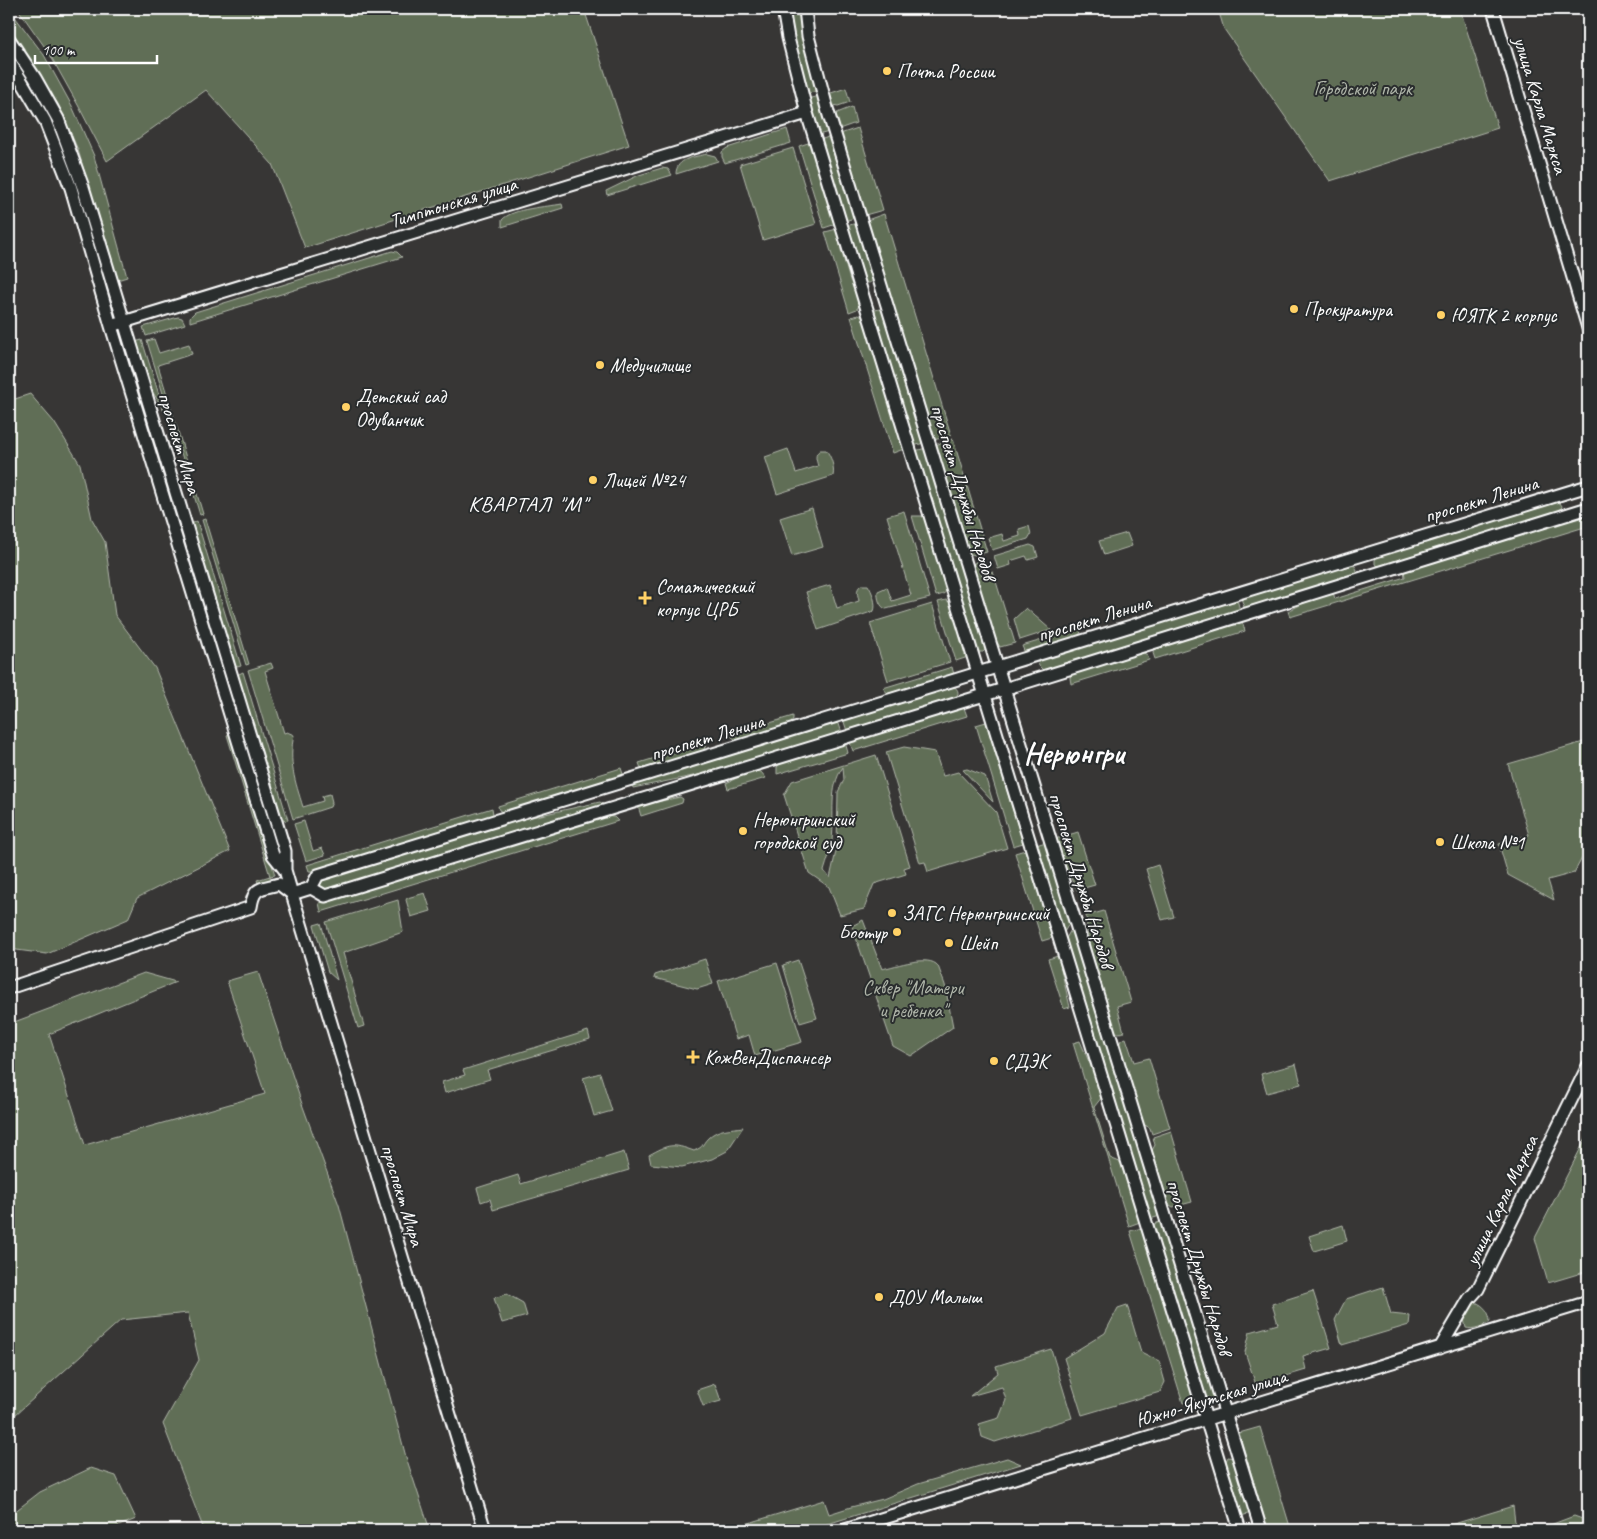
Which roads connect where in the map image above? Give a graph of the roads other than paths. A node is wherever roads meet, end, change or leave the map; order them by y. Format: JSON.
{"nodes":[{"id":1,"x":784,"y":9,"type":"edge"},
{"id":2,"x":804,"y":9,"type":"edge"},
{"id":3,"x":1493,"y":9,"type":"edge"},
{"id":4,"x":9,"y":39,"type":"edge"},
{"id":5,"x":9,"y":61,"type":"edge"},
{"id":6,"x":807,"y":113,"type":"junction"},
{"id":7,"x":124,"y":322,"type":"junction"},
{"id":8,"x":111,"y":326,"type":"junction"},
{"id":9,"x":1588,"y":328,"type":"edge"},
{"id":10,"x":1588,"y":486,"type":"edge"},
{"id":11,"x":1588,"y":508,"type":"edge"},
{"id":12,"x":998,"y":667,"type":"junction"},
{"id":13,"x":978,"y":673,"type":"junction"},
{"id":14,"x":1004,"y":689,"type":"junction"},
{"id":15,"x":984,"y":695,"type":"junction"},
{"id":16,"x":611,"y":786,"type":"junction"},
{"id":17,"x":617,"y":807,"type":"junction"},
{"id":18,"x":285,"y":870,"type":"junction"},
{"id":19,"x":311,"y":888,"type":"junction"},
{"id":20,"x":292,"y":894,"type":"junction"},
{"id":21,"x":9,"y":988,"type":"edge"},
{"id":22,"x":1588,"y":1066,"type":"edge"},
{"id":23,"x":1588,"y":1302,"type":"edge"},
{"id":24,"x":1440,"y":1348,"type":"junction"},
{"id":25,"x":1226,"y":1414,"type":"junction"},
{"id":26,"x":1206,"y":1419,"type":"junction"},
{"id":27,"x":485,"y":1530,"type":"edge"},
{"id":28,"x":845,"y":1530,"type":"edge"},
{"id":29,"x":1240,"y":1530,"type":"edge"},
{"id":30,"x":1261,"y":1530,"type":"edge"}],
"edges":[{"from":1,"to":6,"type":"street","name":"проспект Дружбы Народов"},
{"from":2,"to":12,"type":"street","name":"проспект Дружбы Народов"},
{"from":3,"to":9,"type":"street","name":"улица Карла Маркса"},
{"from":4,"to":7,"type":"street","name":"проспект Мира"},
{"from":5,"to":8,"type":"street","name":"проспект Мира"},
{"from":6,"to":7,"type":"street","name":"Тимптонская улица"},
{"from":6,"to":13,"type":"street","name":"проспект Дружбы Народов"},
{"from":7,"to":8,"type":"street","name":"Тимптонская улица"},
{"from":7,"to":18,"type":"street","name":"проспект Мира"},
{"from":8,"to":18,"type":"street","name":"проспект Мира"},
{"from":10,"to":12,"type":"street","name":"проспект Ленина"},
{"from":11,"to":14,"type":"street","name":"проспект Ленина"},
{"from":12,"to":13,"type":"street","name":"проспект Ленина"},
{"from":12,"to":14,"type":"street","name":"проспект Дружбы Народов"},
{"from":13,"to":15,"type":"street","name":"проспект Дружбы Народов"},
{"from":13,"to":16,"type":"street","name":"проспект Ленина"},
{"from":14,"to":15,"type":"street","name":"проспект Ленина"},
{"from":14,"to":25,"type":"street","name":"проспект Дружбы Народов"},
{"from":15,"to":17,"type":"street","name":"проспект Ленина"},
{"from":15,"to":26,"type":"street","name":"проспект Дружбы Народов"},
{"from":16,"to":17,"type":"street"},
{"from":16,"to":19,"type":"street","name":"проспект Ленина"},
{"from":17,"to":19,"type":"street","name":"проспект Ленина"},
{"from":18,"to":20,"type":"street","name":"проспект Мира"},
{"from":19,"to":20,"type":"street","name":"проспект Ленина"},
{"from":20,"to":21,"type":"street"},
{"from":20,"to":27,"type":"street","name":"проспект Мира"},
{"from":22,"to":24,"type":"street","name":"улица Карла Маркса"},
{"from":23,"to":24,"type":"street","name":"Южно-Якутская улица"},
{"from":24,"to":25,"type":"street","name":"Южно-Якутская улица"},
{"from":25,"to":26,"type":"street","name":"Южно-Якутская улица"},
{"from":25,"to":30,"type":"street","name":"проспект Дружбы Народов"},
{"from":26,"to":28,"type":"street","name":"Южно-Якутская улица"},
{"from":26,"to":29,"type":"street","name":"проспект Дружбы Народов"}]}
